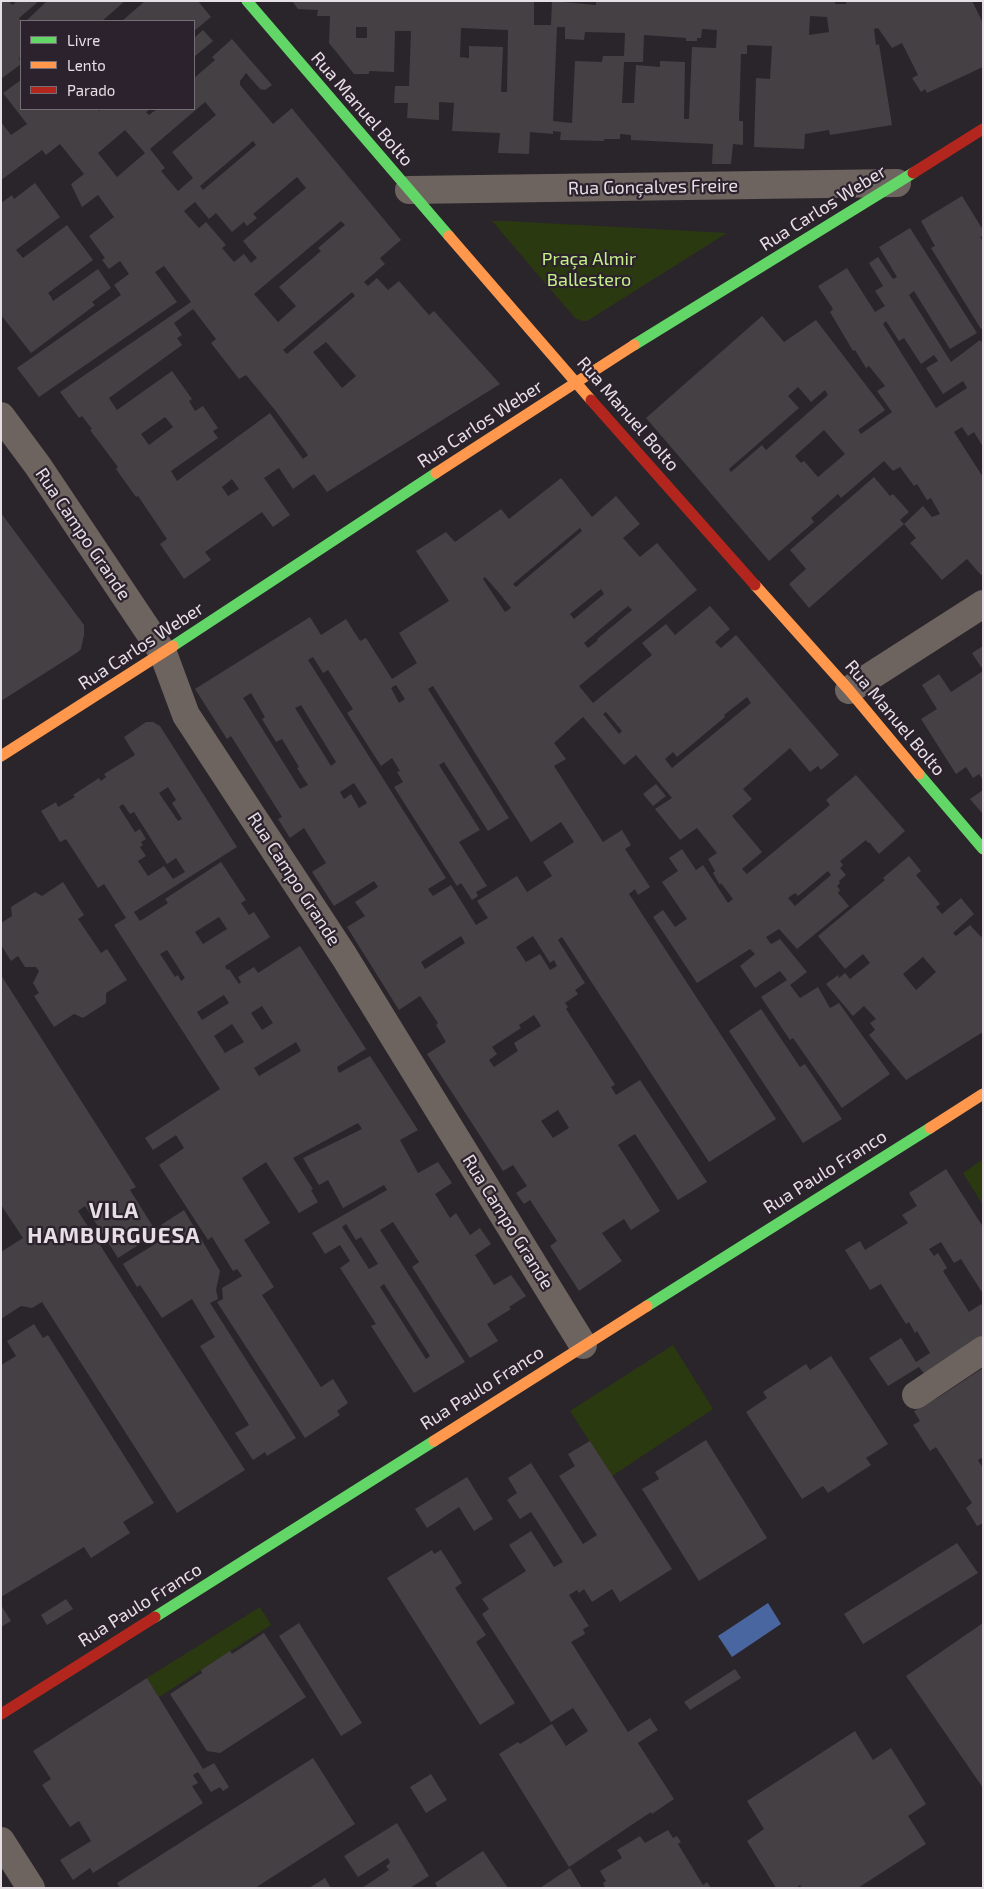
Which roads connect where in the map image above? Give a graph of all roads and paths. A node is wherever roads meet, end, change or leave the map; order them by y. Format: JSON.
{"nodes":[{"id":1,"x":247,"y":1,"type":"edge"},
{"id":2,"x":983,"y":129,"type":"edge"},
{"id":3,"x":897,"y":183,"type":"junction"},
{"id":4,"x":409,"y":190,"type":"junction"},
{"id":5,"x":575,"y":382,"type":"junction"},
{"id":6,"x":1,"y":416,"type":"edge"},
{"id":7,"x":983,"y":604,"type":"edge"},
{"id":8,"x":163,"y":653,"type":"junction"},
{"id":9,"x":849,"y":690,"type":"junction"},
{"id":10,"x":1,"y":756,"type":"edge"},
{"id":11,"x":983,"y":849,"type":"edge"},
{"id":12,"x":983,"y":1094,"type":"edge"},
{"id":13,"x":583,"y":1345,"type":"junction"},
{"id":14,"x":983,"y":1350,"type":"edge"},
{"id":15,"x":916,"y":1395,"type":"dead end"},
{"id":16,"x":1,"y":1714,"type":"edge"},
{"id":17,"x":1,"y":1841,"type":"edge"},
{"id":18,"x":31,"y":1888,"type":"edge"}],
"edges":[{"from":1,"to":4,"type":"street","name":"Rua Manuel Bolto"},
{"from":2,"to":3,"type":"street","name":"Rua Carlos Weber"},
{"from":3,"to":4,"type":"street","name":"Rua Gonçalves Freire"},
{"from":3,"to":5,"type":"street","name":"Rua Carlos Weber"},
{"from":4,"to":5,"type":"street","name":"Rua Manuel Bolto"},
{"from":5,"to":8,"type":"street","name":"Rua Carlos Weber"},
{"from":5,"to":9,"type":"street","name":"Rua Manuel Bolto"},
{"from":6,"to":8,"type":"street","name":"Rua Campo Grande"},
{"from":7,"to":9,"type":"street"},
{"from":8,"to":10,"type":"street","name":"Rua Carlos Weber"},
{"from":8,"to":13,"type":"street","name":"Rua Campo Grande"},
{"from":9,"to":11,"type":"street","name":"Rua Manuel Bolto"},
{"from":12,"to":13,"type":"street","name":"Rua Paulo Franco"},
{"from":13,"to":16,"type":"street","name":"Rua Paulo Franco"},
{"from":14,"to":15,"type":"street"},
{"from":17,"to":18,"type":"street"}]}
